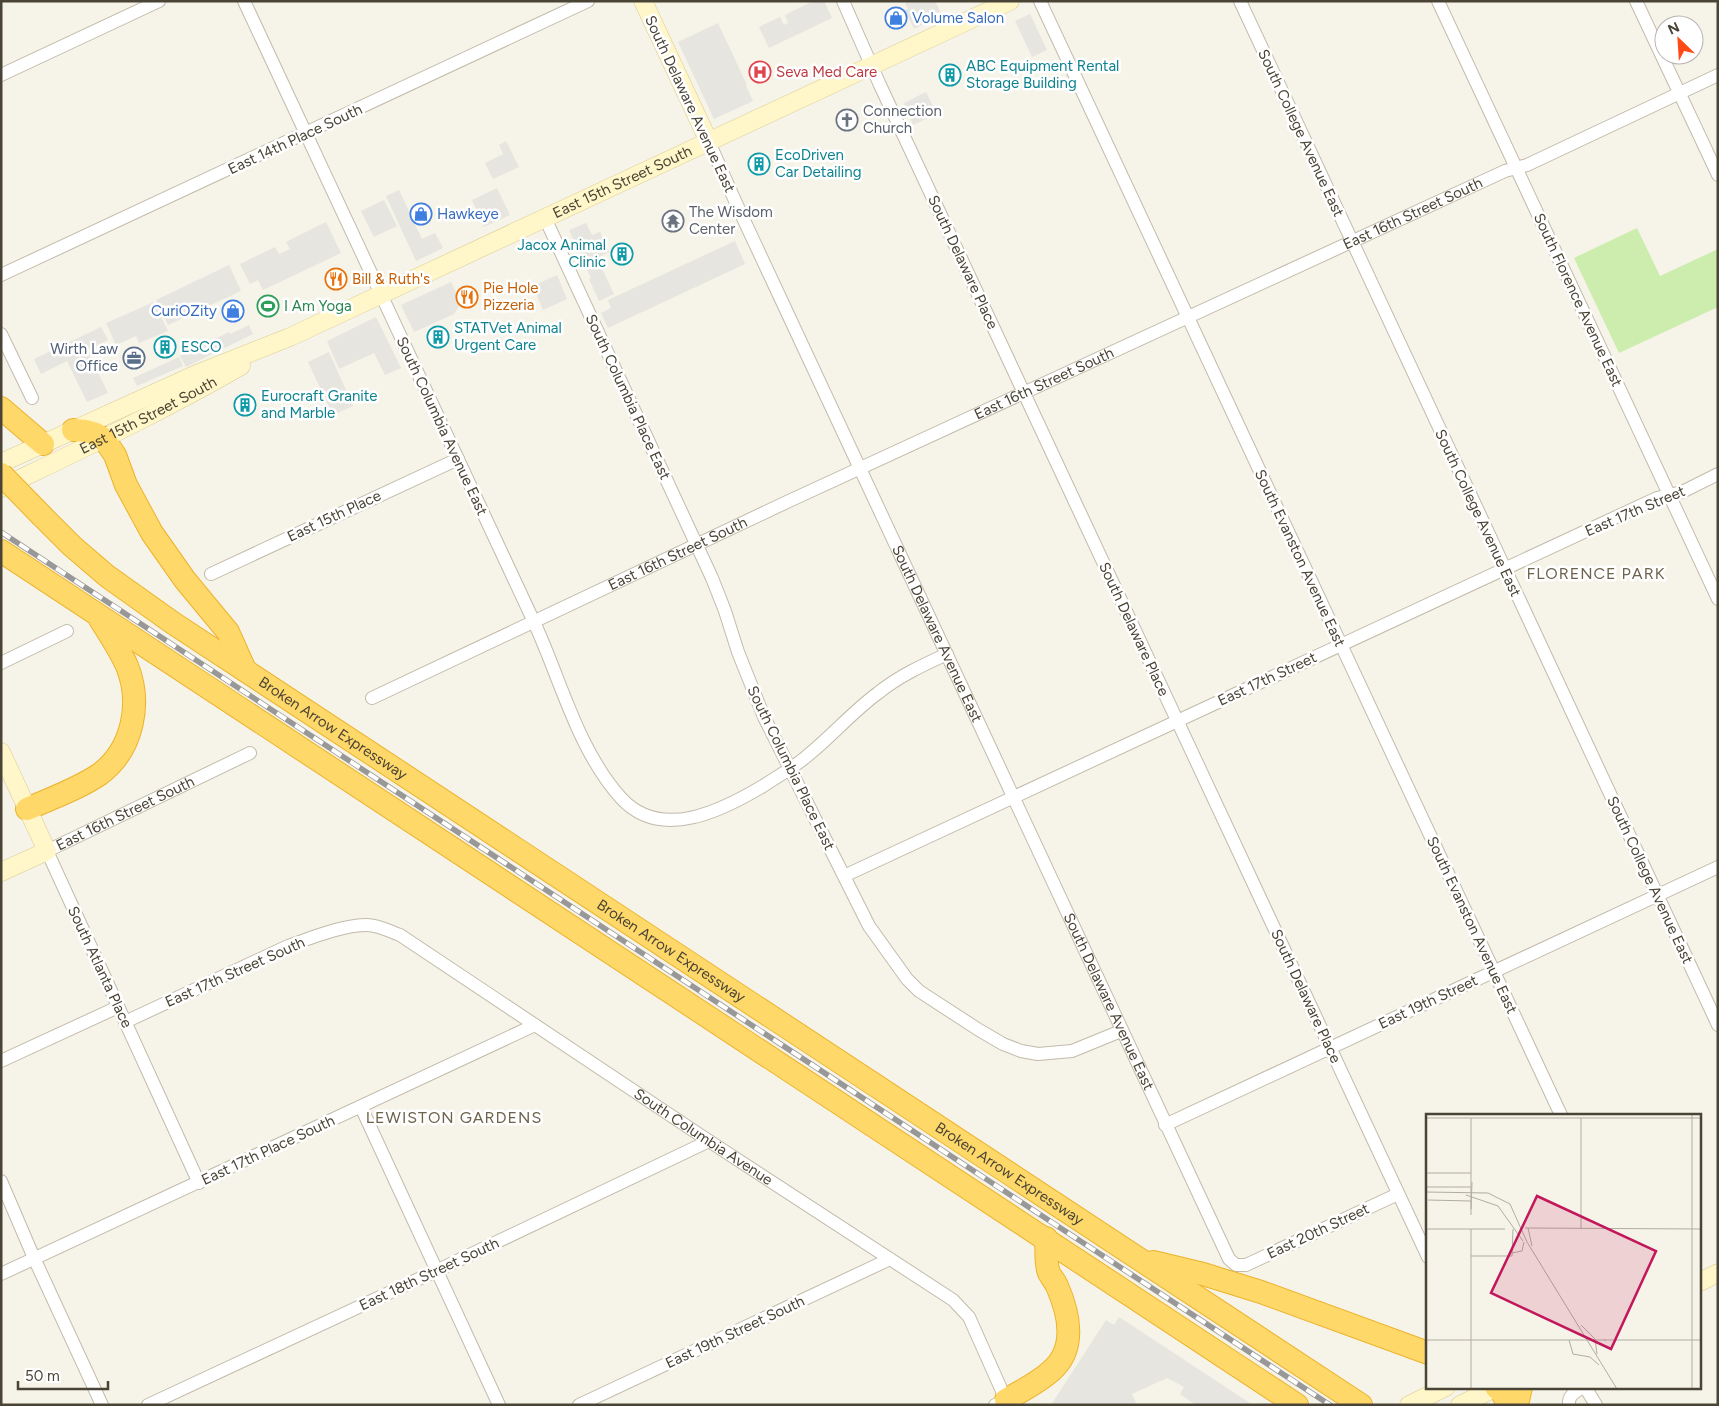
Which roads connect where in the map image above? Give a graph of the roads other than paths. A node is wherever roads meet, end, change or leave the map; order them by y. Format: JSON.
{"nodes":[{"id":1,"x":159,"y":1,"type":"edge"},
{"id":2,"x":244,"y":1,"type":"edge"},
{"id":3,"x":588,"y":1,"type":"edge"},
{"id":4,"x":643,"y":1,"type":"edge"},
{"id":5,"x":843,"y":1,"type":"edge"},
{"id":6,"x":1010,"y":1,"type":"edge"},
{"id":7,"x":1040,"y":1,"type":"edge"},
{"id":8,"x":1240,"y":1,"type":"edge"},
{"id":9,"x":1438,"y":1,"type":"edge"},
{"id":10,"x":1636,"y":1,"type":"edge"},
{"id":11,"x":872,"y":66,"type":"junction"},
{"id":12,"x":1,"y":75,"type":"edge"},
{"id":13,"x":1718,"y":75,"type":"edge"},
{"id":14,"x":1680,"y":93,"type":"junction"},
{"id":15,"x":306,"y":133,"type":"junction"},
{"id":16,"x":709,"y":142,"type":"junction"},
{"id":17,"x":1516,"y":168,"type":"junction"},
{"id":18,"x":1718,"y":175,"type":"edge"},
{"id":19,"x":545,"y":218,"type":"junction"},
{"id":20,"x":1352,"y":242,"type":"junction"},
{"id":21,"x":1,"y":275,"type":"edge"},
{"id":22,"x":381,"y":295,"type":"junction"},
{"id":23,"x":1188,"y":318,"type":"junction"},
{"id":24,"x":1,"y":334,"type":"edge"},
{"id":25,"x":290,"y":337,"type":"junction"},
{"id":26,"x":1024,"y":394,"type":"junction"},
{"id":27,"x":32,"y":398,"type":"dead end"},
{"id":28,"x":1,"y":408,"type":"edge"},
{"id":29,"x":73,"y":430,"type":"junction"},
{"id":30,"x":104,"y":439,"type":"junction"},
{"id":31,"x":43,"y":444,"type":"junction"},
{"id":32,"x":458,"y":459,"type":"junction"},
{"id":33,"x":1,"y":463,"type":"edge"},
{"id":34,"x":859,"y":469,"type":"junction"},
{"id":35,"x":1,"y":474,"type":"edge"},
{"id":36,"x":1718,"y":474,"type":"edge"},
{"id":37,"x":1,"y":488,"type":"edge"},
{"id":38,"x":1669,"y":495,"type":"junction"},
{"id":39,"x":697,"y":545,"type":"junction"},
{"id":40,"x":1,"y":551,"type":"edge"},
{"id":41,"x":1504,"y":569,"type":"junction"},
{"id":42,"x":211,"y":574,"type":"dead end"},
{"id":43,"x":1718,"y":599,"type":"edge"},
{"id":44,"x":98,"y":615,"type":"junction"},
{"id":45,"x":534,"y":622,"type":"junction"},
{"id":46,"x":67,"y":631,"type":"dead end"},
{"id":47,"x":1340,"y":645,"type":"junction"},
{"id":48,"x":947,"y":654,"type":"junction"},
{"id":49,"x":1,"y":663,"type":"edge"},
{"id":50,"x":244,"y":670,"type":"junction"},
{"id":51,"x":372,"y":698,"type":"dead end"},
{"id":52,"x":1177,"y":720,"type":"junction"},
{"id":53,"x":1,"y":752,"type":"edge"},
{"id":54,"x":250,"y":753,"type":"dead end"},
{"id":55,"x":791,"y":769,"type":"junction"},
{"id":56,"x":1012,"y":798,"type":"junction"},
{"id":57,"x":27,"y":809,"type":"junction"},
{"id":58,"x":47,"y":851,"type":"junction"},
{"id":59,"x":1718,"y":868,"type":"edge"},
{"id":60,"x":1,"y":872,"type":"edge"},
{"id":61,"x":844,"y":876,"type":"junction"},
{"id":62,"x":1657,"y":896,"type":"junction"},
{"id":63,"x":348,"y":928,"type":"joint"},
{"id":64,"x":1494,"y":971,"type":"junction"},
{"id":65,"x":118,"y":1007,"type":"junction"},
{"id":66,"x":125,"y":1022,"type":"junction"},
{"id":67,"x":535,"y":1025,"type":"junction"},
{"id":68,"x":1718,"y":1025,"type":"edge"},
{"id":69,"x":1122,"y":1032,"type":"junction"},
{"id":70,"x":1330,"y":1048,"type":"junction"},
{"id":71,"x":1,"y":1061,"type":"edge"},
{"id":72,"x":361,"y":1107,"type":"junction"},
{"id":73,"x":1561,"y":1114,"type":"edge"},
{"id":74,"x":1165,"y":1125,"type":"junction"},
{"id":75,"x":709,"y":1141,"type":"junction"},
{"id":76,"x":1,"y":1181,"type":"edge"},
{"id":77,"x":198,"y":1183,"type":"junction"},
{"id":78,"x":1398,"y":1194,"type":"junction"},
{"id":79,"x":1046,"y":1238,"type":"junction"},
{"id":80,"x":1426,"y":1253,"type":"edge"},
{"id":81,"x":34,"y":1258,"type":"junction"},
{"id":82,"x":890,"y":1259,"type":"junction"},
{"id":83,"x":1140,"y":1259,"type":"junction"},
{"id":84,"x":1236,"y":1265,"type":"joint"},
{"id":85,"x":438,"y":1270,"type":"junction"},
{"id":86,"x":1,"y":1274,"type":"edge"},
{"id":87,"x":1718,"y":1274,"type":"edge"},
{"id":88,"x":1702,"y":1281,"type":"edge"},
{"id":89,"x":1426,"y":1352,"type":"edge"},
{"id":90,"x":1444,"y":1388,"type":"edge"},
{"id":91,"x":1494,"y":1388,"type":"edge"},
{"id":92,"x":1497,"y":1388,"type":"edge"},
{"id":93,"x":1521,"y":1388,"type":"edge"},
{"id":94,"x":1582,"y":1388,"type":"edge"},
{"id":95,"x":1585,"y":1388,"type":"edge"},
{"id":96,"x":1003,"y":1403,"type":"edge"},
{"id":97,"x":102,"y":1405,"type":"edge"},
{"id":98,"x":148,"y":1405,"type":"edge"},
{"id":99,"x":499,"y":1405,"type":"edge"},
{"id":100,"x":579,"y":1405,"type":"edge"},
{"id":101,"x":1297,"y":1405,"type":"edge"},
{"id":102,"x":1361,"y":1405,"type":"edge"},
{"id":103,"x":1409,"y":1405,"type":"edge"},
{"id":104,"x":1460,"y":1405,"type":"edge"},
{"id":105,"x":1508,"y":1405,"type":"edge"},
{"id":106,"x":1517,"y":1405,"type":"edge"},
{"id":107,"x":1569,"y":1405,"type":"edge"},
{"id":108,"x":1596,"y":1405,"type":"edge"}],
"edges":[{"from":1,"to":12,"type":"street"},
{"from":2,"to":15,"type":"street","name":"South Columbia Avenue East"},
{"from":3,"to":15,"type":"street","name":"East 14th Place South"},
{"from":4,"to":16,"type":"main road","name":"South Delaware Avenue East"},
{"from":5,"to":11,"type":"street","name":"South Delaware Place"},
{"from":6,"to":11,"type":"main road","name":"East 15th Street South"},
{"from":7,"to":23,"type":"street","name":"South Evanston Avenue East"},
{"from":8,"to":20,"type":"street","name":"South College Avenue East"},
{"from":9,"to":17,"type":"street","name":"South Florence Avenue East"},
{"from":10,"to":14,"type":"street"},
{"from":11,"to":16,"type":"main road","name":"East 15th Street South"},
{"from":11,"to":26,"type":"street","name":"South Delaware Place"},
{"from":13,"to":14,"type":"street","name":"East 16th Street South"},
{"from":14,"to":17,"type":"street","name":"East 16th Street South"},
{"from":14,"to":18,"type":"street"},
{"from":15,"to":21,"type":"street","name":"East 14th Place South"},
{"from":15,"to":22,"type":"street","name":"South Columbia Avenue East"},
{"from":16,"to":19,"type":"main road","name":"East 15th Street South"},
{"from":16,"to":34,"type":"street","name":"South Delaware Avenue East"},
{"from":17,"to":20,"type":"street","name":"East 16th Street South"},
{"from":17,"to":38,"type":"street","name":"South Florence Avenue East"},
{"from":19,"to":22,"type":"main road","name":"East 15th Street South"},
{"from":19,"to":39,"type":"street","name":"South Columbia Place East"},
{"from":20,"to":23,"type":"street","name":"East 16th Street South"},
{"from":20,"to":41,"type":"street","name":"South College Avenue East"},
{"from":22,"to":25,"type":"main road","name":"East 15th Street South"},
{"from":22,"to":32,"type":"street","name":"South Columbia Avenue East"},
{"from":23,"to":26,"type":"street","name":"East 16th Street South"},
{"from":23,"to":47,"type":"street","name":"South Evanston Avenue East"},
{"from":24,"to":27,"type":"street"},
{"from":25,"to":29,"type":"main road","name":"East 15th Street South"},
{"from":25,"to":30,"type":"main road","name":"East 15th Street South"},
{"from":26,"to":34,"type":"street","name":"East 16th Street South"},
{"from":26,"to":52,"type":"street","name":"South Delaware Place"},
{"from":28,"to":31,"type":"highway"},
{"from":29,"to":30,"type":"highway"},
{"from":29,"to":31,"type":"main road","name":"East 15th Street South"},
{"from":30,"to":37,"type":"main road","name":"East 15th Street South"},
{"from":30,"to":50,"type":"highway"},
{"from":31,"to":33,"type":"main road","name":"East 15th Street South"},
{"from":32,"to":42,"type":"street","name":"East 15th Place"},
{"from":32,"to":45,"type":"street","name":"South Columbia Avenue East"},
{"from":34,"to":39,"type":"street","name":"East 16th Street South"},
{"from":34,"to":48,"type":"street","name":"South Delaware Avenue East"},
{"from":35,"to":50,"type":"highway","name":"Broken Arrow Expressway","bridge":true},
{"from":36,"to":38,"type":"street","name":"East 17th Street"},
{"from":38,"to":41,"type":"street","name":"East 17th Street"},
{"from":38,"to":43,"type":"street","name":"South Florence Avenue East"},
{"from":39,"to":45,"type":"street","name":"East 16th Street South"},
{"from":39,"to":55,"type":"street","name":"South Columbia Place East"},
{"from":40,"to":44,"type":"highway"},
{"from":41,"to":47,"type":"street","name":"East 17th Street"},
{"from":41,"to":62,"type":"street","name":"South College Avenue East"},
{"from":44,"to":57,"type":"highway"},
{"from":44,"to":79,"type":"highway"},
{"from":45,"to":51,"type":"street","name":"East 16th Street South"},
{"from":45,"to":55,"type":"street","name":"South Columbia Avenue East"},
{"from":46,"to":49,"type":"street"},
{"from":47,"to":52,"type":"street","name":"East 17th Street"},
{"from":47,"to":64,"type":"street","name":"South Evanston Avenue East"},
{"from":48,"to":55,"type":"street","name":"South Columbia Avenue East"},
{"from":48,"to":56,"type":"street","name":"South Delaware Avenue East"},
{"from":50,"to":83,"type":"highway","name":"Broken Arrow Expressway"},
{"from":52,"to":56,"type":"street","name":"East 17th Street"},
{"from":52,"to":70,"type":"street","name":"South Delaware Place"},
{"from":53,"to":57,"type":"main road","name":"South Atlanta Place"},
{"from":54,"to":58,"type":"street","name":"East 16th Street South"},
{"from":55,"to":61,"type":"street","name":"South Columbia Place East"},
{"from":56,"to":61,"type":"street","name":"East 17th Street"},
{"from":56,"to":69,"type":"street","name":"South Delaware Avenue East"},
{"from":57,"to":58,"type":"main road","name":"South Atlanta Place"},
{"from":58,"to":60,"type":"main road","name":"East 16th Street South"},
{"from":58,"to":65,"type":"street","name":"South Atlanta Place"},
{"from":59,"to":62,"type":"street","name":"East 19th Street"},
{"from":61,"to":69,"type":"street","name":"South Columbia Place East"},
{"from":62,"to":64,"type":"street","name":"East 19th Street"},
{"from":62,"to":68,"type":"street","name":"South College Avenue East"},
{"from":63,"to":66,"type":"street","name":"East 17th Street South"},
{"from":63,"to":67,"type":"street","name":"South Columbia Avenue"},
{"from":64,"to":70,"type":"street","name":"East 19th Street"},
{"from":64,"to":73,"type":"street","name":"South Evanston Avenue East"},
{"from":65,"to":66,"type":"street","name":"South Atlanta Place"},
{"from":65,"to":71,"type":"street"},
{"from":66,"to":77,"type":"street","name":"South Atlanta Place"},
{"from":67,"to":72,"type":"street","name":"East 17th Place South"},
{"from":67,"to":75,"type":"street","name":"South Columbia Avenue"},
{"from":69,"to":74,"type":"street","name":"South Delaware Avenue East"},
{"from":70,"to":74,"type":"street","name":"East 19th Street"},
{"from":70,"to":78,"type":"street","name":"South Delaware Place"},
{"from":72,"to":77,"type":"street","name":"East 17th Place South"},
{"from":72,"to":85,"type":"street"},
{"from":74,"to":84,"type":"street","name":"South Delaware Avenue East"},
{"from":75,"to":82,"type":"street","name":"South Columbia Avenue"},
{"from":75,"to":85,"type":"street","name":"East 18th Street South"},
{"from":76,"to":81,"type":"street"},
{"from":77,"to":81,"type":"street","name":"East 17th Place South"},
{"from":78,"to":80,"type":"street","name":"South Delaware Place"},
{"from":78,"to":84,"type":"street","name":"East 20th Street"},
{"from":79,"to":96,"type":"highway"},
{"from":79,"to":101,"type":"highway"},
{"from":81,"to":86,"type":"street","name":"East 17th Place South"},
{"from":81,"to":97,"type":"street"},
{"from":82,"to":96,"type":"street","name":"South Columbia Avenue"},
{"from":82,"to":100,"type":"street","name":"East 19th Street South"},
{"from":83,"to":89,"type":"highway"},
{"from":83,"to":102,"type":"highway","name":"Broken Arrow Expressway"},
{"from":85,"to":98,"type":"street","name":"East 18th Street South"},
{"from":85,"to":99,"type":"street"},
{"from":87,"to":88,"type":"main road"},
{"from":90,"to":103,"type":"main road"},
{"from":91,"to":104,"type":"main road"},
{"from":92,"to":105,"type":"highway"},
{"from":93,"to":106,"type":"highway"},
{"from":94,"to":107,"type":"street"},
{"from":95,"to":108,"type":"street"}]}
